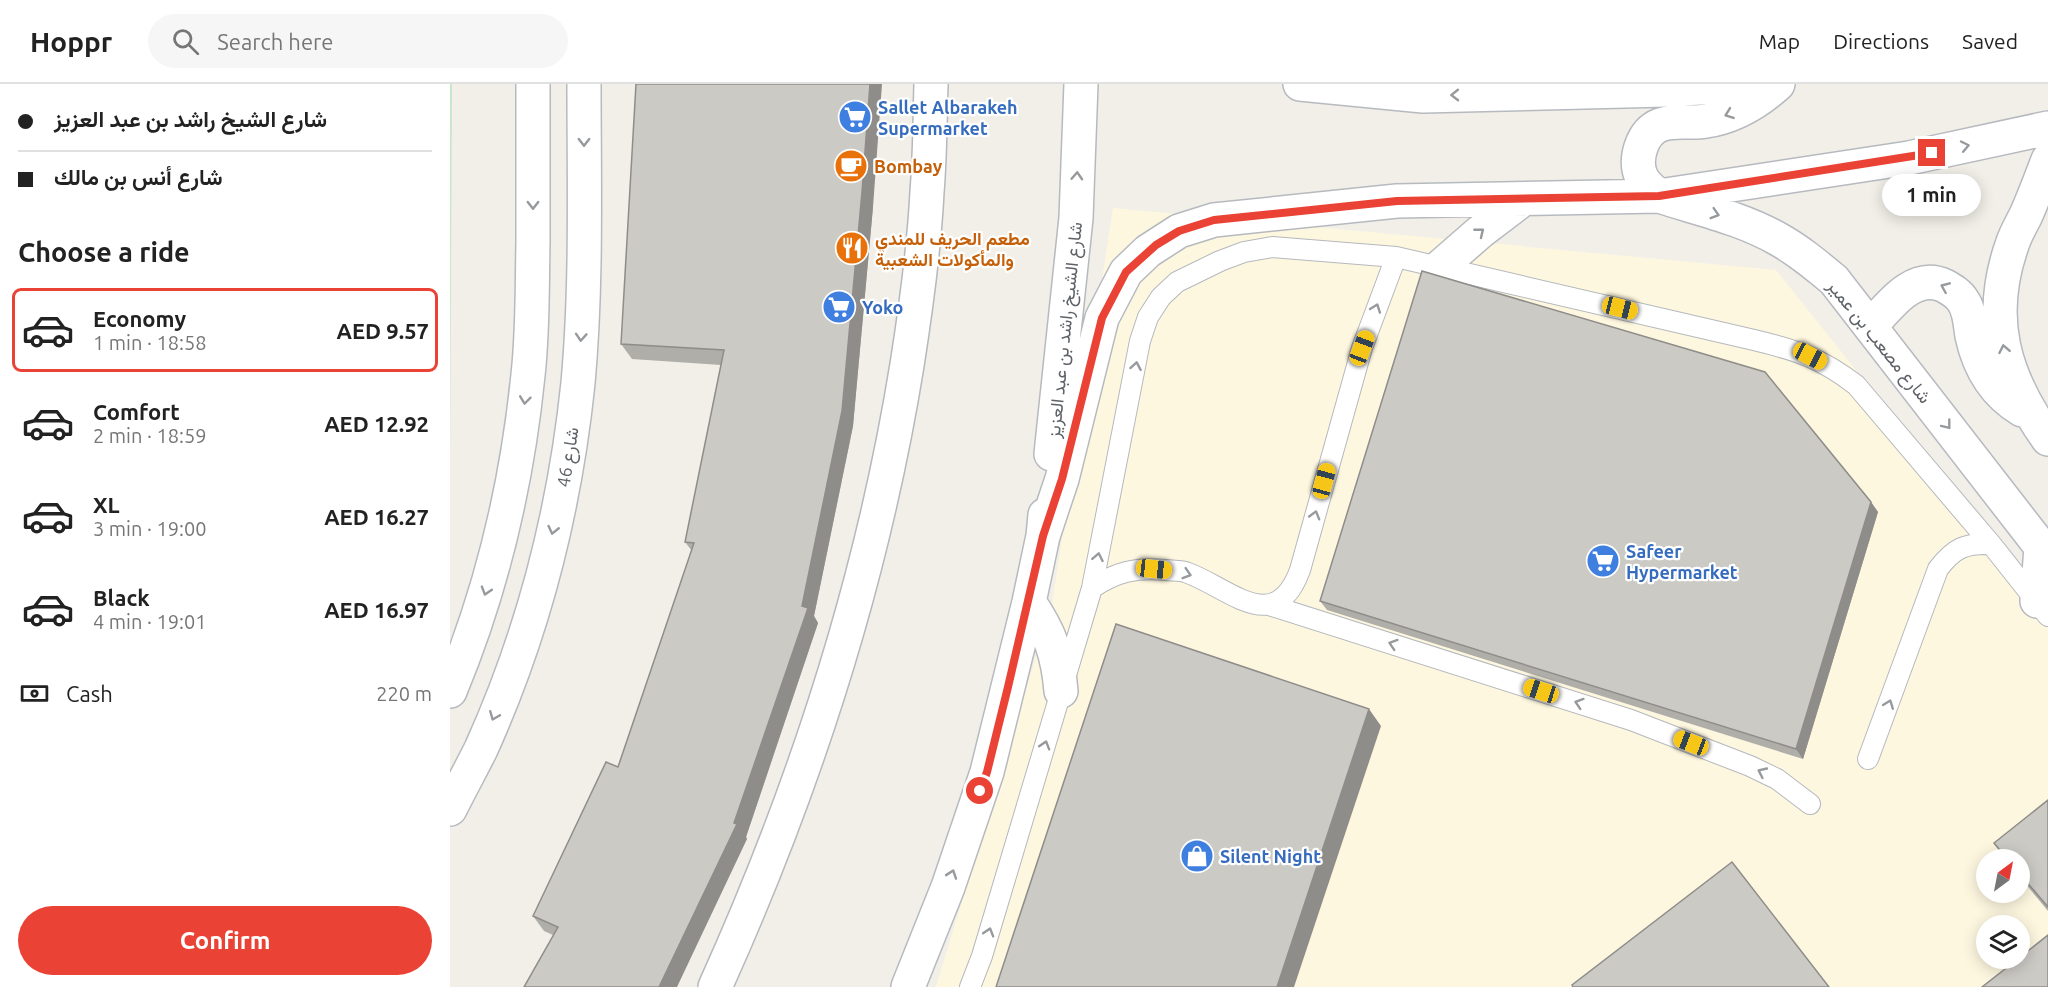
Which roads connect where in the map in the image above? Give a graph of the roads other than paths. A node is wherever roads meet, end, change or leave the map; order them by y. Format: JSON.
{"nodes":[{"id":1,"x":533,"y":84,"type":"edge"},
{"id":2,"x":584,"y":84,"type":"edge"},
{"id":3,"x":931,"y":84,"type":"edge"},
{"id":4,"x":1081,"y":84,"type":"edge"},
{"id":5,"x":1300,"y":84,"type":"edge"},
{"id":6,"x":1766,"y":84,"type":"edge"},
{"id":7,"x":1778,"y":84,"type":"edge"},
{"id":8,"x":1618,"y":87,"type":"edge"},
{"id":9,"x":1411,"y":90,"type":"edge"},
{"id":10,"x":2048,"y":128,"type":"edge"},
{"id":11,"x":2048,"y":160,"type":"edge"},
{"id":12,"x":1659,"y":196,"type":"junction"},
{"id":13,"x":1522,"y":200,"type":"junction"},
{"id":14,"x":1396,"y":256,"type":"junction"},
{"id":15,"x":1441,"y":266,"type":"junction"},
{"id":16,"x":1871,"y":326,"type":"junction"},
{"id":17,"x":2040,"y":427,"type":"edge"},
{"id":18,"x":1043,"y":536,"type":"junction"},
{"id":19,"x":1991,"y":544,"type":"junction"},
{"id":20,"x":2044,"y":551,"type":"edge"},
{"id":21,"x":1092,"y":588,"type":"junction"},
{"id":22,"x":1029,"y":602,"type":"junction"},
{"id":23,"x":1269,"y":605,"type":"junction"},
{"id":24,"x":2043,"y":608,"type":"edge"},
{"id":25,"x":450,"y":691,"type":"edge"},
{"id":26,"x":1061,"y":691,"type":"junction"},
{"id":27,"x":1868,"y":759,"type":"dead end"},
{"id":28,"x":1810,"y":804,"type":"dead end"},
{"id":29,"x":450,"y":809,"type":"edge"},
{"id":30,"x":715,"y":987,"type":"edge"},
{"id":31,"x":908,"y":987,"type":"edge"},
{"id":32,"x":970,"y":987,"type":"edge"}],
"edges":[{"from":1,"to":25,"type":"main road","one_way":true},
{"from":2,"to":29,"type":"main road","name":"شارع 46","one_way":true},
{"from":3,"to":30,"type":"main road"},
{"from":18,"to":4,"type":"main road","name":"شارع الشيخ راشد بن عبد العزيز","one_way":true},
{"from":5,"to":9,"type":"main road"},
{"from":6,"to":8,"type":"main road"},
{"from":7,"to":12,"type":"main road","one_way":true},
{"from":8,"to":9,"type":"main road","one_way":true},
{"from":12,"to":10,"type":"main road","one_way":true},
{"from":17,"to":11,"type":"main road","one_way":true},
{"from":12,"to":13,"type":"main road"},
{"from":12,"to":16,"type":"main road","name":"شارع مصعب بن عمير","one_way":true},
{"from":15,"to":13,"type":"main road","one_way":true},
{"from":13,"to":18,"type":"main road"},
{"from":14,"to":15,"type":"lane"},
{"from":21,"to":14,"type":"lane","one_way":true},
{"from":23,"to":14,"type":"lane","one_way":true},
{"from":15,"to":19,"type":"lane"},
{"from":17,"to":16,"type":"main road","one_way":true},
{"from":16,"to":20,"type":"main road","name":"شارع مصعب بن عمير","one_way":true},
{"from":18,"to":22,"type":"main road","name":"شارع الشيخ راشد بن عبد العزيز"},
{"from":19,"to":24,"type":"lane"},
{"from":27,"to":19,"type":"lane","one_way":true},
{"from":20,"to":24,"type":"main road"},
{"from":21,"to":23,"type":"lane","one_way":true},
{"from":21,"to":26,"type":"lane"},
{"from":22,"to":26,"type":"main road"},
{"from":31,"to":22,"type":"main road","name":"شارع الشيخ راشد بن عبد العزيز","one_way":true},
{"from":28,"to":23,"type":"lane","one_way":true},
{"from":32,"to":26,"type":"lane","one_way":true}]}
